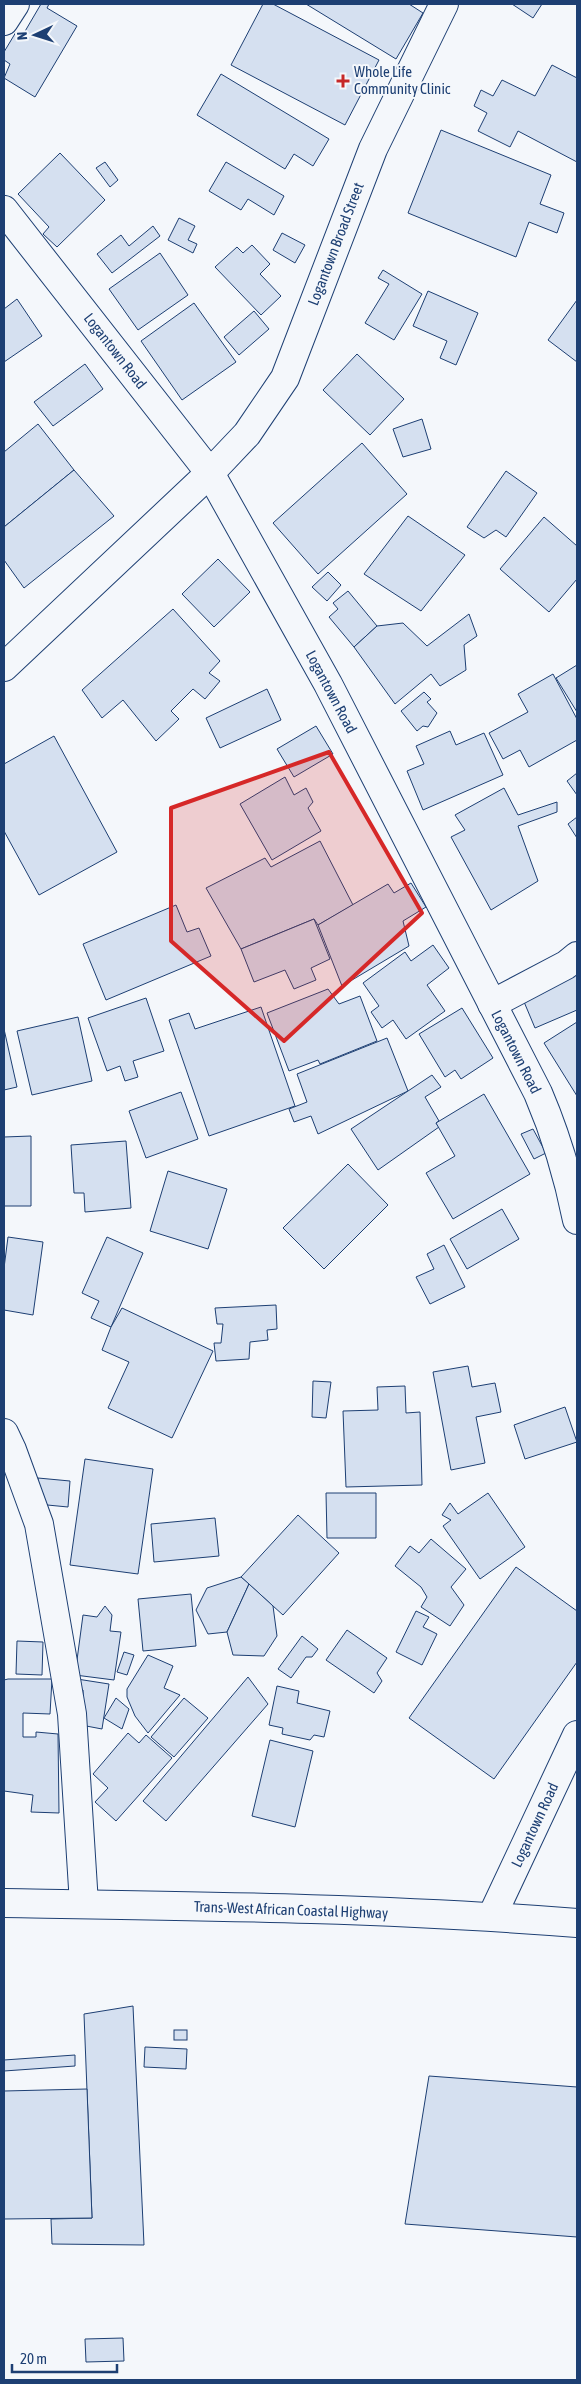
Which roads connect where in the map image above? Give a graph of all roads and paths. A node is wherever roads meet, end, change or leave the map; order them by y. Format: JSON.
{"nodes":[{"id":1,"x":15,"y":4,"type":"edge"},
{"id":2,"x":444,"y":4,"type":"edge"},
{"id":3,"x":4,"y":21,"type":"edge"},
{"id":4,"x":4,"y":210,"type":"edge"},
{"id":5,"x":210,"y":473,"type":"junction"},
{"id":6,"x":4,"y":667,"type":"edge"},
{"id":7,"x":577,"y":956,"type":"edge"},
{"id":8,"x":492,"y":1004,"type":"junction"},
{"id":9,"x":577,"y":1220,"type":"edge"},
{"id":10,"x":4,"y":1434,"type":"edge"},
{"id":11,"x":577,"y":1735,"type":"edge"},
{"id":12,"x":4,"y":1903,"type":"edge"},
{"id":13,"x":84,"y":1904,"type":"junction"},
{"id":14,"x":492,"y":1916,"type":"junction"},
{"id":15,"x":577,"y":1923,"type":"edge"}],
"edges":[{"from":1,"to":3,"type":"main road"},
{"from":2,"to":5,"type":"main road","name":"Logantown Broad Street"},
{"from":4,"to":5,"type":"main road","name":"Logantown Road"},
{"from":5,"to":6,"type":"main road","name":"Logantown Broad Street"},
{"from":5,"to":8,"type":"main road","name":"Logantown Road"},
{"from":7,"to":8,"type":"main road"},
{"from":8,"to":9,"type":"main road","name":"Logantown Road"},
{"from":10,"to":13,"type":"main road"},
{"from":11,"to":14,"type":"main road","name":"Logantown Road"},
{"from":12,"to":13,"type":"main road","name":"Trans-West African Coastal Highway"},
{"from":13,"to":14,"type":"main road","name":"Trans-West African Coastal Highway"},
{"from":14,"to":15,"type":"main road","name":"Trans-West African Coastal Highway"}]}
